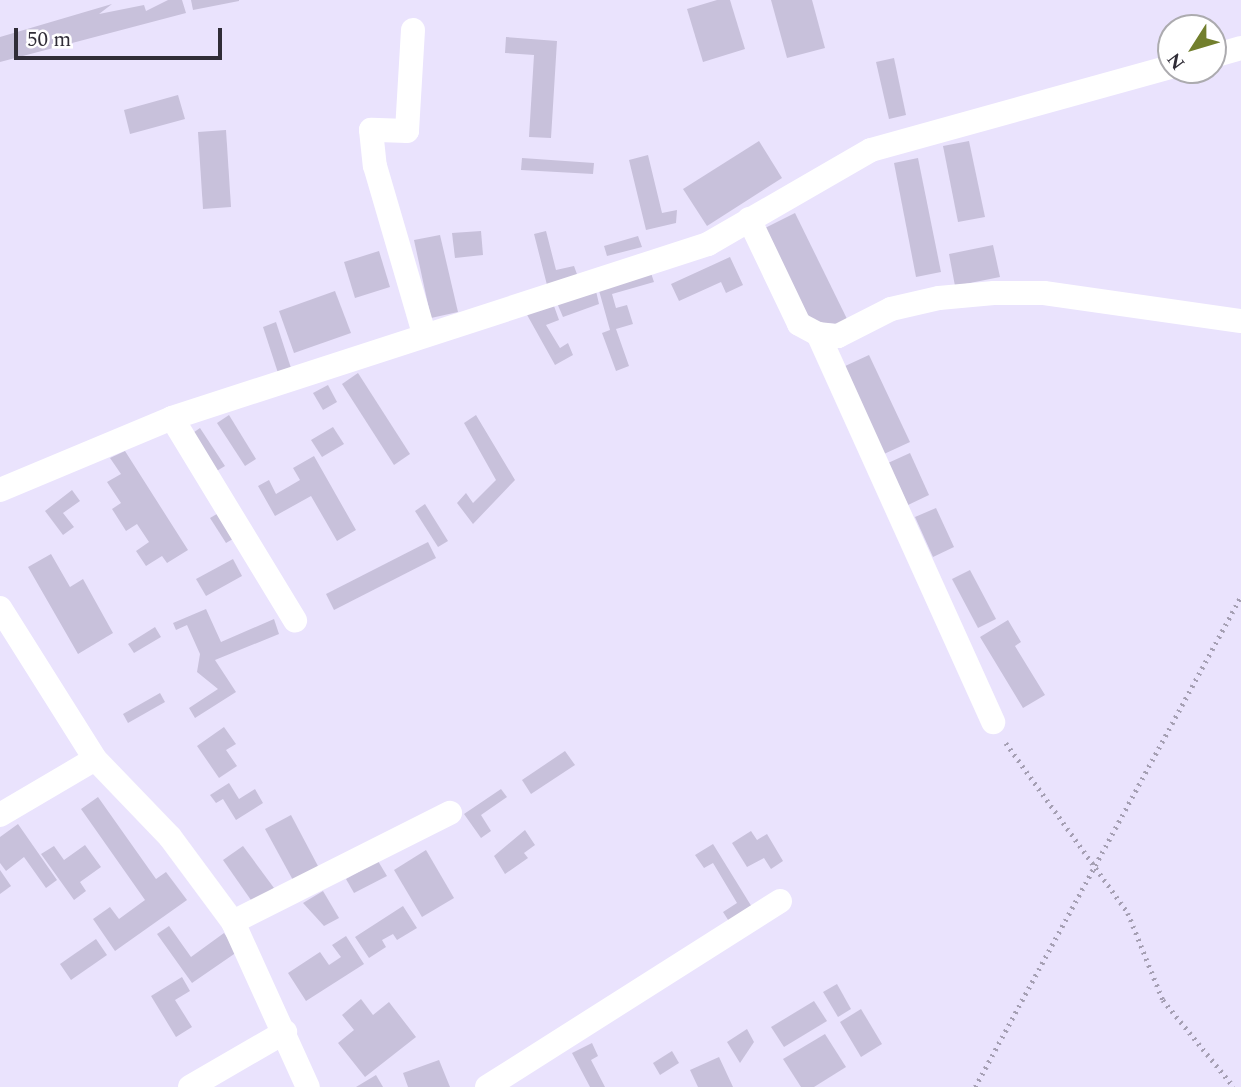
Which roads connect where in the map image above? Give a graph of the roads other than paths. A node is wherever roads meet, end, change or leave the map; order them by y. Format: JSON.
{"nodes":[{"id":1,"x":412,"y":30,"type":"dead end"},
{"id":2,"x":1157,"y":71,"type":"edge"},
{"id":3,"x":750,"y":219,"type":"junction"},
{"id":4,"x":1241,"y":321,"type":"edge"},
{"id":5,"x":424,"y":334,"type":"junction"},
{"id":6,"x":818,"y":334,"type":"junction"},
{"id":7,"x":172,"y":418,"type":"junction"},
{"id":8,"x":0,"y":490,"type":"edge"},
{"id":9,"x":0,"y":608,"type":"edge"},
{"id":10,"x":295,"y":620,"type":"dead end"},
{"id":11,"x":993,"y":722,"type":"road end"},
{"id":12,"x":95,"y":759,"type":"junction"},
{"id":13,"x":450,"y":813,"type":"dead end"},
{"id":14,"x":0,"y":815,"type":"edge"},
{"id":15,"x":780,"y":901,"type":"dead end"},
{"id":16,"x":233,"y":922,"type":"junction"},
{"id":17,"x":285,"y":1032,"type":"junction"},
{"id":18,"x":190,"y":1087,"type":"edge"},
{"id":19,"x":308,"y":1087,"type":"edge"},
{"id":20,"x":487,"y":1087,"type":"edge"}],
"edges":[{"from":1,"to":5,"type":"street"},
{"from":2,"to":3,"type":"street"},
{"from":3,"to":5,"type":"street"},
{"from":3,"to":6,"type":"street"},
{"from":4,"to":6,"type":"street"},
{"from":5,"to":7,"type":"street"},
{"from":6,"to":11,"type":"street"},
{"from":7,"to":8,"type":"street"},
{"from":7,"to":10,"type":"street"},
{"from":9,"to":12,"type":"street"},
{"from":12,"to":14,"type":"street"},
{"from":12,"to":16,"type":"street"},
{"from":13,"to":16,"type":"street"},
{"from":15,"to":20,"type":"street"},
{"from":16,"to":17,"type":"street"},
{"from":17,"to":18,"type":"street"},
{"from":17,"to":19,"type":"street"}]}
